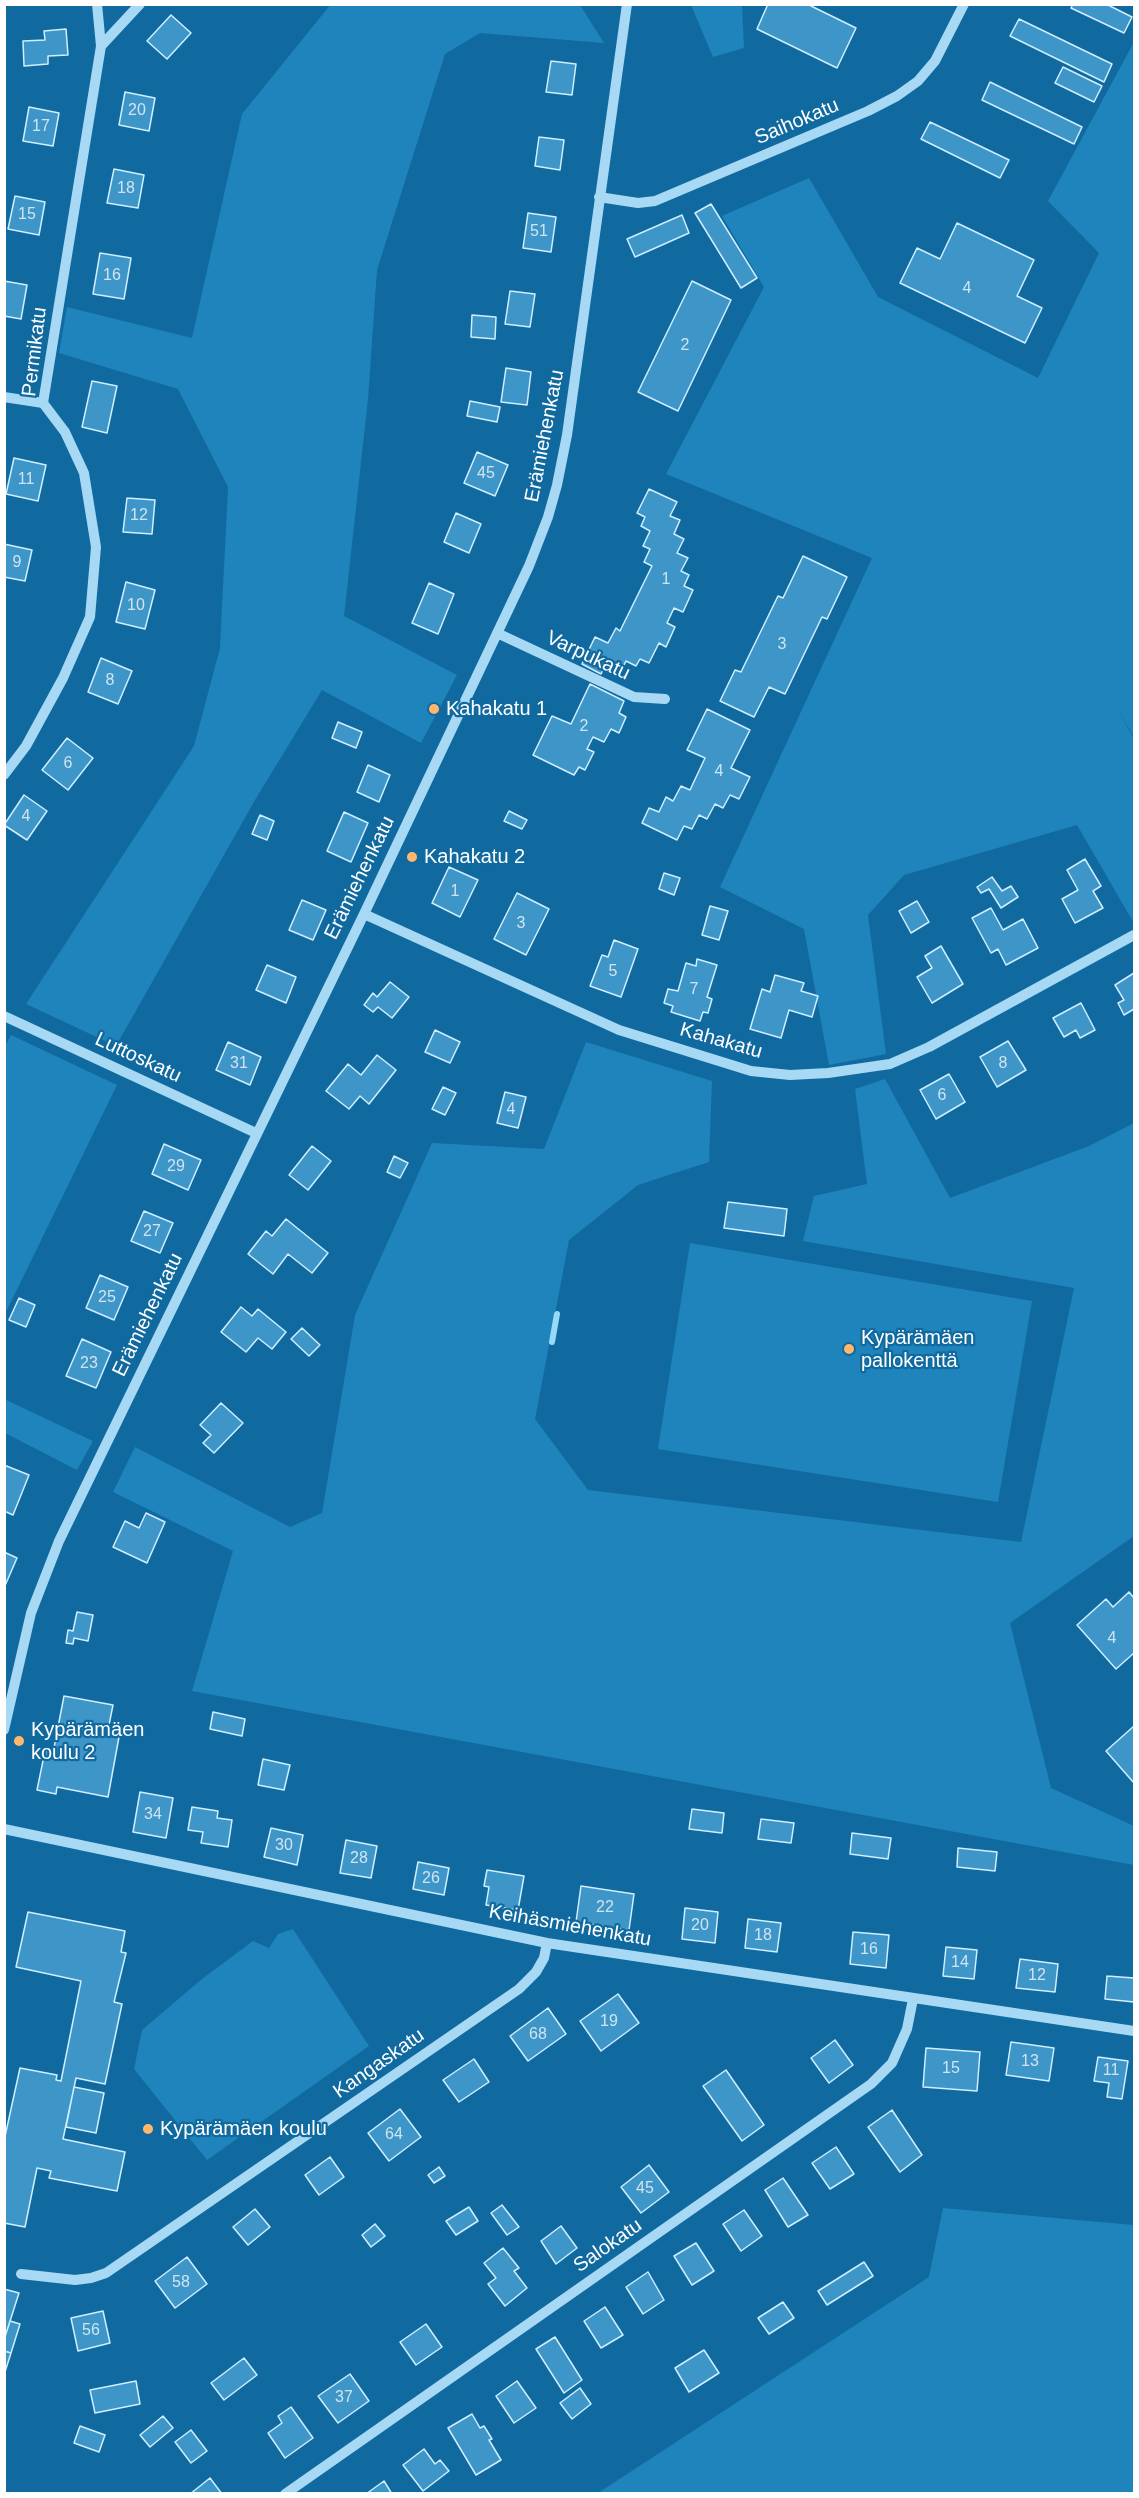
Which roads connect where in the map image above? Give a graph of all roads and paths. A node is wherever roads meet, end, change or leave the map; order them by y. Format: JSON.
{"nodes":[{"id":1,"x":97,"y":4,"type":"edge"},
{"id":2,"x":141,"y":4,"type":"edge"},
{"id":3,"x":627,"y":4,"type":"edge"},
{"id":4,"x":964,"y":4,"type":"edge"},
{"id":5,"x":101,"y":46,"type":"junction"},
{"id":6,"x":599,"y":197,"type":"junction"},
{"id":7,"x":4,"y":397,"type":"edge"},
{"id":8,"x":43,"y":403,"type":"junction"},
{"id":9,"x":498,"y":633,"type":"junction"},
{"id":10,"x":665,"y":699,"type":"dead end"},
{"id":11,"x":4,"y":775,"type":"edge"},
{"id":12,"x":364,"y":914,"type":"junction"},
{"id":13,"x":1134,"y":935,"type":"edge"},
{"id":14,"x":4,"y":1016,"type":"edge"},
{"id":15,"x":256,"y":1133,"type":"junction"},
{"id":16,"x":4,"y":1730,"type":"edge"},
{"id":17,"x":4,"y":1829,"type":"edge"},
{"id":18,"x":547,"y":1943,"type":"junction"},
{"id":19,"x":913,"y":1999,"type":"junction"},
{"id":20,"x":1134,"y":2031,"type":"edge"},
{"id":21,"x":21,"y":2274,"type":"dead end"},
{"id":22,"x":285,"y":2493,"type":"edge"}],
"edges":[{"from":1,"to":5,"type":"street","name":"Permikatu"},
{"from":2,"to":5,"type":"street"},
{"from":3,"to":6,"type":"street","name":"Erämiehenkatu"},
{"from":4,"to":6,"type":"street","name":"Saihokatu"},
{"from":5,"to":8,"type":"street","name":"Permikatu"},
{"from":6,"to":9,"type":"street","name":"Erämiehenkatu"},
{"from":7,"to":8,"type":"street"},
{"from":8,"to":11,"type":"street","name":"Permikatu"},
{"from":9,"to":10,"type":"street","name":"Varpukatu"},
{"from":9,"to":12,"type":"street","name":"Erämiehenkatu"},
{"from":12,"to":13,"type":"street","name":"Kahakatu"},
{"from":12,"to":15,"type":"street","name":"Erämiehenkatu"},
{"from":14,"to":15,"type":"street","name":"Luttoskatu"},
{"from":15,"to":16,"type":"street","name":"Erämiehenkatu"},
{"from":17,"to":18,"type":"street","name":"Keihäsmiehenkatu"},
{"from":18,"to":19,"type":"street","name":"Keihäsmiehenkatu"},
{"from":18,"to":21,"type":"street","name":"Kangaskatu"},
{"from":19,"to":20,"type":"street","name":"Keihäsmiehenkatu"},
{"from":19,"to":22,"type":"street","name":"Salokatu"}]}
